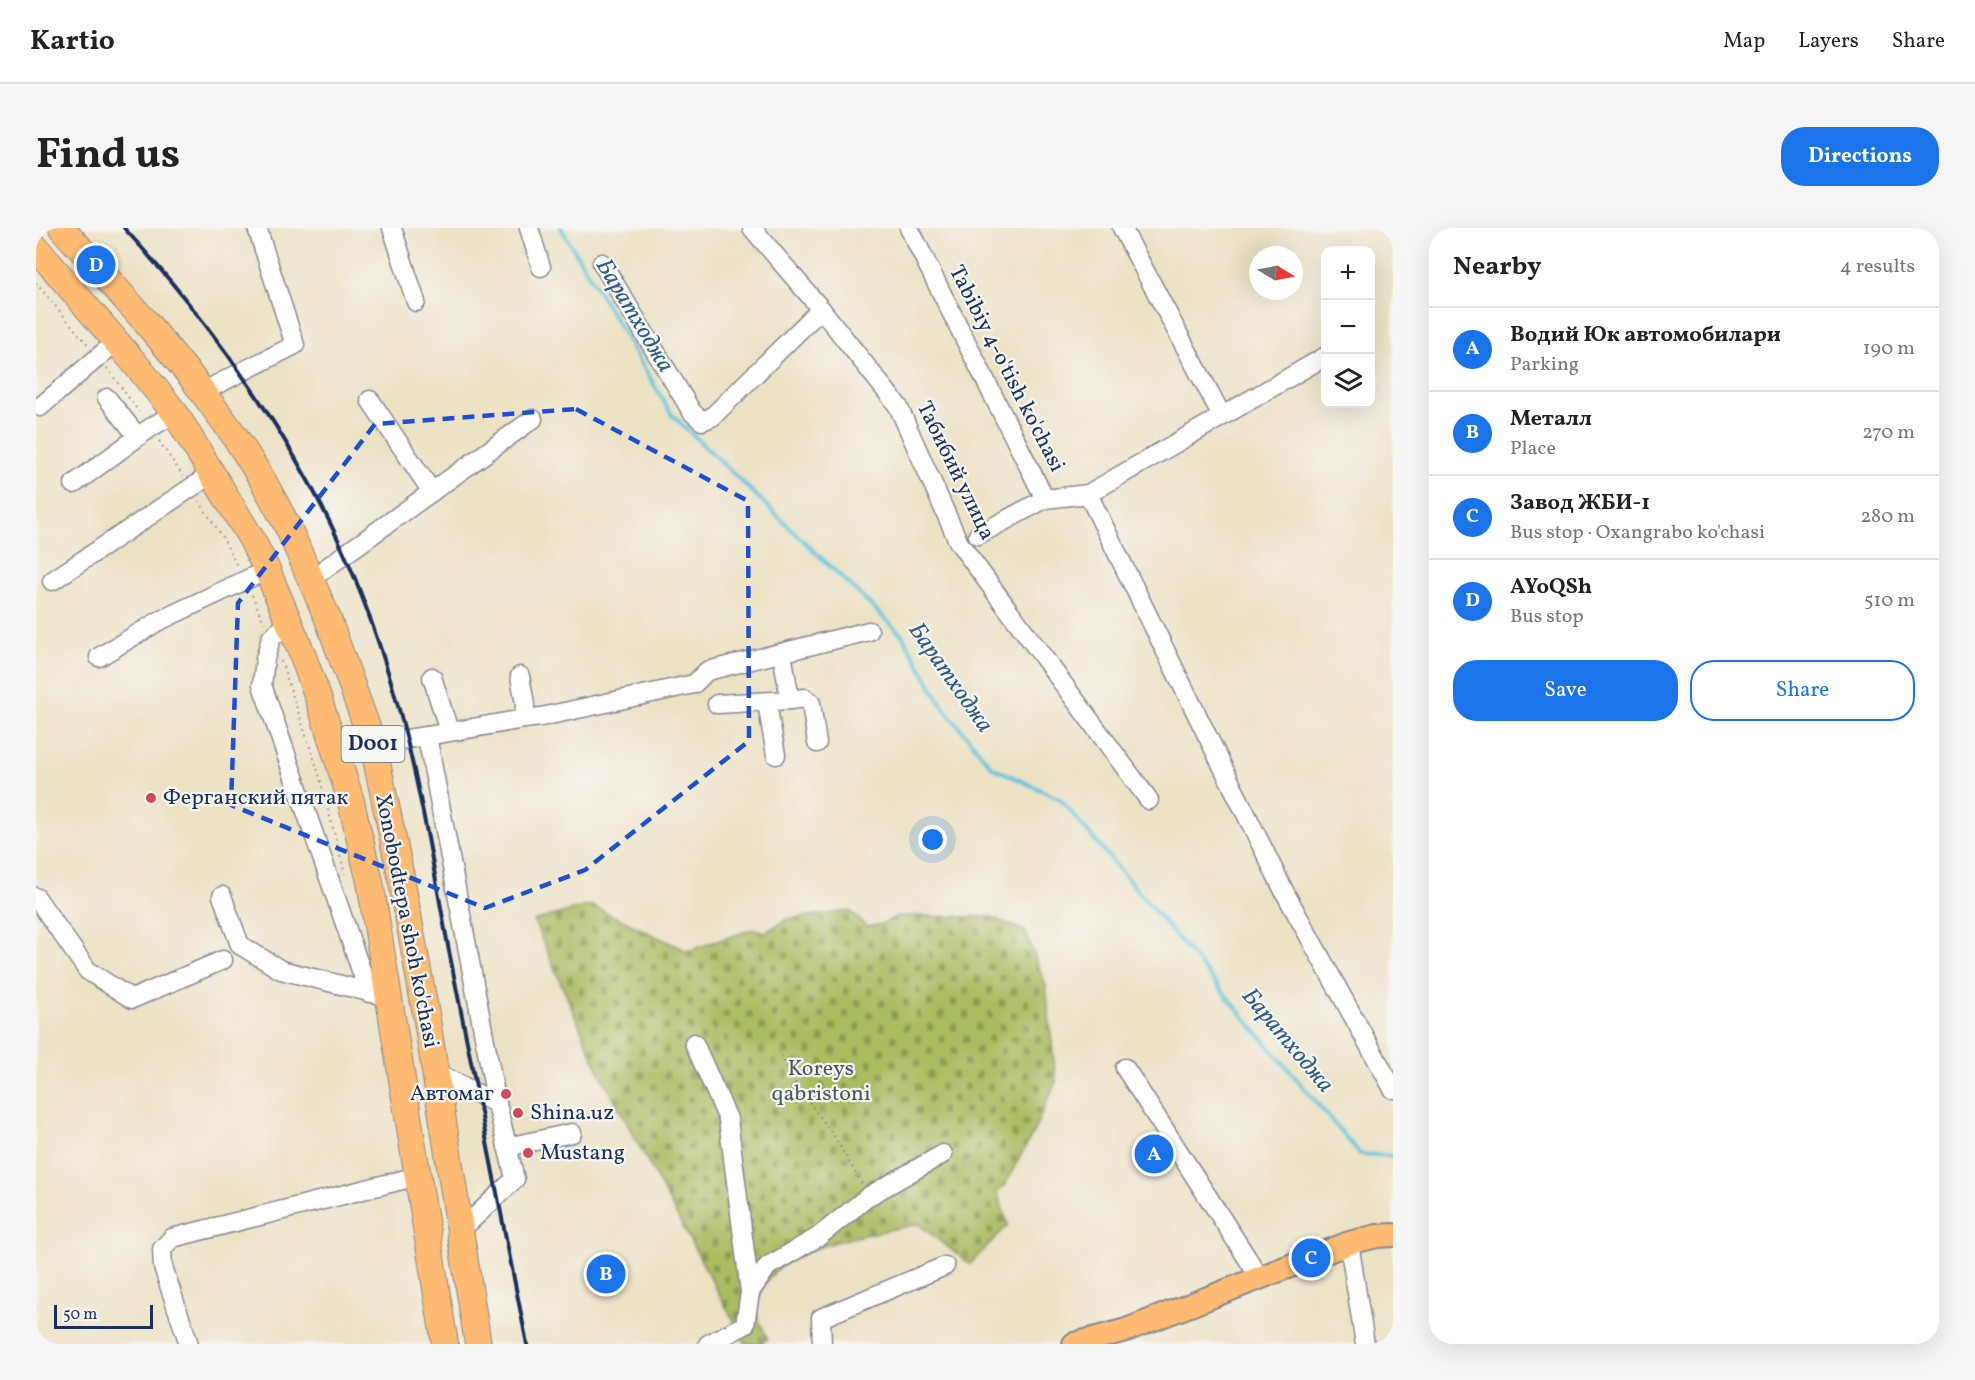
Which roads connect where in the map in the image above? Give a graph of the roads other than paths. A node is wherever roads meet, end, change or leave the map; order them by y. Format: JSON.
{"nodes":[{"id":1,"x":62,"y":228,"type":"edge"},
{"id":2,"x":257,"y":228,"type":"edge"},
{"id":3,"x":392,"y":228,"type":"edge"},
{"id":4,"x":529,"y":228,"type":"edge"},
{"id":5,"x":752,"y":228,"type":"edge"},
{"id":6,"x":909,"y":228,"type":"edge"},
{"id":7,"x":1122,"y":228,"type":"edge"},
{"id":8,"x":36,"y":248,"type":"edge"},
{"id":9,"x":602,"y":263,"type":"dead end"},
{"id":10,"x":541,"y":267,"type":"dead end"},
{"id":11,"x":416,"y":302,"type":"dead end"},
{"id":12,"x":821,"y":309,"type":"junction"},
{"id":13,"x":107,"y":349,"type":"junction"},
{"id":14,"x":1321,"y":359,"type":"edge"},
{"id":15,"x":198,"y":386,"type":"junction"},
{"id":16,"x":106,"y":398,"type":"dead end"},
{"id":17,"x":370,"y":400,"type":"dead end"},
{"id":18,"x":40,"y":407,"type":"dead end"},
{"id":19,"x":171,"y":408,"type":"junction"},
{"id":20,"x":1222,"y":416,"type":"junction"},
{"id":21,"x":533,"y":419,"type":"dead end"},
{"id":22,"x":144,"y":433,"type":"junction"},
{"id":23,"x":213,"y":473,"type":"junction"},
{"id":24,"x":74,"y":484,"type":"dead end"},
{"id":25,"x":432,"y":492,"type":"junction"},
{"id":26,"x":1088,"y":494,"type":"junction"},
{"id":27,"x":1045,"y":499,"type":"junction"},
{"id":28,"x":978,"y":535,"type":"dead end"},
{"id":29,"x":256,"y":575,"type":"junction"},
{"id":30,"x":312,"y":578,"type":"junction"},
{"id":31,"x":52,"y":581,"type":"dead end"},
{"id":32,"x":280,"y":630,"type":"junction"},
{"id":33,"x":869,"y":631,"type":"dead end"},
{"id":34,"x":782,"y":652,"type":"junction"},
{"id":35,"x":99,"y":657,"type":"dead end"},
{"id":36,"x":520,"y":676,"type":"dead end"},
{"id":37,"x":432,"y":677,"type":"dead end"},
{"id":38,"x":790,"y":700,"type":"junction"},
{"id":39,"x":767,"y":703,"type":"junction"},
{"id":40,"x":717,"y":704,"type":"dead end"},
{"id":41,"x":524,"y":719,"type":"junction"},
{"id":42,"x":449,"y":731,"type":"junction"},
{"id":43,"x":427,"y":736,"type":"junction"},
{"id":44,"x":817,"y":743,"type":"dead end"},
{"id":45,"x":373,"y":744,"type":"junction"},
{"id":46,"x":776,"y":755,"type":"dead end"},
{"id":47,"x":382,"y":789,"type":"junction"},
{"id":48,"x":350,"y":798,"type":"junction"},
{"id":49,"x":1149,"y":800,"type":"dead end"},
{"id":50,"x":222,"y":896,"type":"dead end"},
{"id":51,"x":36,"y":897,"type":"edge"},
{"id":52,"x":223,"y":960,"type":"dead end"},
{"id":53,"x":379,"y":994,"type":"junction"},
{"id":54,"x":694,"y":1043,"type":"dead end"},
{"id":55,"x":1125,"y":1068,"type":"dead end"},
{"id":56,"x":434,"y":1071,"type":"junction"},
{"id":57,"x":1393,"y":1089,"type":"edge"},
{"id":58,"x":497,"y":1104,"type":"junction"},
{"id":59,"x":572,"y":1133,"type":"dead end"},
{"id":60,"x":507,"y":1147,"type":"junction"},
{"id":61,"x":943,"y":1154,"type":"dead end"},
{"id":62,"x":418,"y":1176,"type":"junction"},
{"id":63,"x":460,"y":1231,"type":"junction"},
{"id":64,"x":1393,"y":1235,"type":"edge"},
{"id":65,"x":1349,"y":1243,"type":"junction"},
{"id":66,"x":945,"y":1266,"type":"dead end"},
{"id":67,"x":1260,"y":1278,"type":"junction"},
{"id":68,"x":750,"y":1292,"type":"junction"},
{"id":69,"x":1125,"y":1337,"type":"edge"},
{"id":70,"x":189,"y":1344,"type":"edge"},
{"id":71,"x":445,"y":1344,"type":"edge"},
{"id":72,"x":478,"y":1344,"type":"edge"},
{"id":73,"x":708,"y":1344,"type":"edge"},
{"id":74,"x":822,"y":1344,"type":"edge"},
{"id":75,"x":1074,"y":1344,"type":"edge"},
{"id":76,"x":1365,"y":1344,"type":"edge"}],
"edges":[{"from":1,"to":15,"type":"highway","name":"Xonobodtepa shoh ko'chasi","number":"D001"},
{"from":2,"to":15,"type":"street"},
{"from":3,"to":11,"type":"street"},
{"from":4,"to":10,"type":"street"},
{"from":5,"to":12,"type":"street","name":"Табибий улица"},
{"from":6,"to":27,"type":"street","name":"Tabibiy 4-o'tish ko'chasi"},
{"from":7,"to":20,"type":"street"},
{"from":8,"to":13,"type":"highway","name":"Xonobodtepa shoh ko'chasi","number":"D001"},
{"from":9,"to":12,"type":"street"},
{"from":12,"to":49,"type":"street","name":"Табибий улица"},
{"from":13,"to":18,"type":"street"},
{"from":13,"to":19,"type":"highway","name":"Xonobodtepa shoh ko'chasi","number":"D001"},
{"from":14,"to":20,"type":"street"},
{"from":15,"to":19,"type":"highway"},
{"from":15,"to":30,"type":"highway","name":"Xonobodtepa shoh ko'chasi","number":"D001"},
{"from":16,"to":22,"type":"street"},
{"from":17,"to":25,"type":"street"},
{"from":19,"to":22,"type":"street"},
{"from":19,"to":23,"type":"highway","name":"Xonobodtepa shoh ko'chasi","number":"D001"},
{"from":20,"to":26,"type":"street"},
{"from":21,"to":25,"type":"street"},
{"from":22,"to":24,"type":"street"},
{"from":23,"to":29,"type":"highway","name":"Xonobodtepa shoh ko'chasi","number":"D001"},
{"from":23,"to":31,"type":"street"},
{"from":25,"to":30,"type":"street"},
{"from":26,"to":27,"type":"street"},
{"from":26,"to":57,"type":"street"},
{"from":27,"to":28,"type":"street"},
{"from":29,"to":32,"type":"highway","name":"Xonobodtepa shoh ko'chasi","number":"D001"},
{"from":29,"to":35,"type":"street"},
{"from":30,"to":45,"type":"highway","name":"Xonobodtepa shoh ko'chasi","number":"D001"},
{"from":32,"to":48,"type":"highway","name":"Xonobodtepa shoh ko'chasi","number":"D001"},
{"from":32,"to":53,"type":"street"},
{"from":33,"to":34,"type":"street"},
{"from":34,"to":38,"type":"street"},
{"from":34,"to":41,"type":"street"},
{"from":36,"to":41,"type":"street"},
{"from":37,"to":42,"type":"street"},
{"from":38,"to":39,"type":"street"},
{"from":38,"to":44,"type":"street"},
{"from":39,"to":40,"type":"street"},
{"from":39,"to":46,"type":"street"},
{"from":41,"to":42,"type":"street"},
{"from":42,"to":43,"type":"street"},
{"from":43,"to":45,"type":"street"},
{"from":43,"to":58,"type":"street"},
{"from":45,"to":47,"type":"highway","name":"Xonobodtepa shoh ko'chasi","number":"D001"},
{"from":47,"to":48,"type":"highway"},
{"from":47,"to":56,"type":"highway","name":"Xonobodtepa shoh ko'chasi","number":"D001"},
{"from":48,"to":53,"type":"highway","name":"Xonobodtepa shoh ko'chasi","number":"D001"},
{"from":50,"to":53,"type":"street"},
{"from":51,"to":52,"type":"street"},
{"from":53,"to":62,"type":"highway","name":"Xonobodtepa shoh ko'chasi","number":"D001"},
{"from":54,"to":68,"type":"street"},
{"from":55,"to":67,"type":"street"},
{"from":56,"to":58,"type":"street"},
{"from":56,"to":63,"type":"highway","name":"Xonobodtepa shoh ko'chasi","number":"D001"},
{"from":58,"to":60,"type":"street"},
{"from":59,"to":60,"type":"street"},
{"from":60,"to":63,"type":"street"},
{"from":61,"to":68,"type":"street"},
{"from":62,"to":70,"type":"street"},
{"from":62,"to":71,"type":"highway","name":"Xonobodtepa shoh ko'chasi","number":"D001"},
{"from":63,"to":72,"type":"highway","name":"Xonobodtepa shoh ko'chasi","number":"D001"},
{"from":64,"to":65,"type":"main road"},
{"from":65,"to":67,"type":"main road"},
{"from":65,"to":76,"type":"street"},
{"from":66,"to":74,"type":"street"},
{"from":67,"to":69,"type":"main road"},
{"from":68,"to":73,"type":"street"},
{"from":69,"to":75,"type":"main road"}]}
